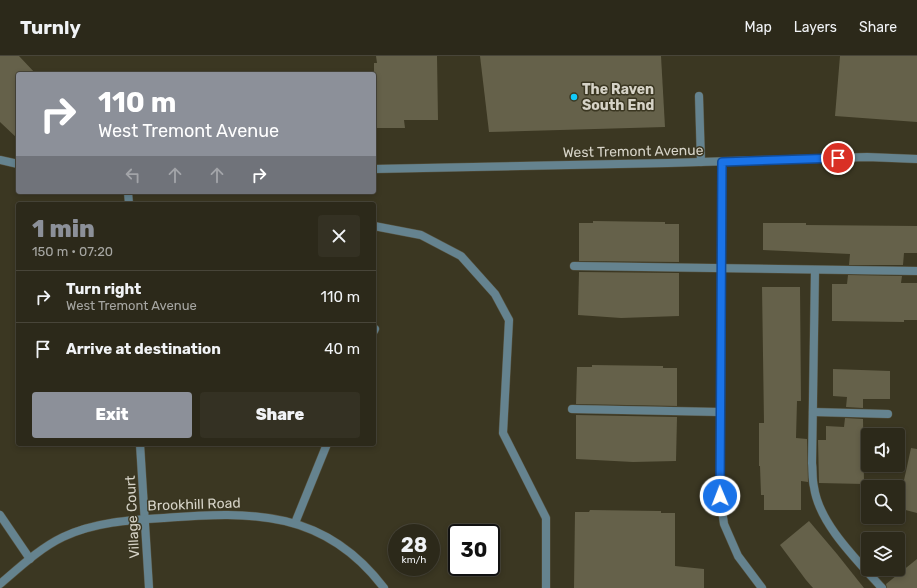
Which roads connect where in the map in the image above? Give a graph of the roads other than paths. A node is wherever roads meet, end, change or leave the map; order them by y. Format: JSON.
{"nodes":[{"id":1,"x":699,"y":96,"type":"dead end"},
{"id":2,"x":917,"y":159,"type":"edge"},
{"id":3,"x":0,"y":160,"type":"edge"},
{"id":4,"x":701,"y":162,"type":"junction"},
{"id":5,"x":722,"y":162,"type":"junction"},
{"id":6,"x":16,"y":164,"type":"edge"},
{"id":7,"x":376,"y":169,"type":"edge"},
{"id":8,"x":376,"y":226,"type":"edge"},
{"id":9,"x":574,"y":266,"type":"dead end"},
{"id":10,"x":722,"y":269,"type":"junction"},
{"id":11,"x":815,"y":270,"type":"junction"},
{"id":12,"x":917,"y":271,"type":"edge"},
{"id":13,"x":572,"y":409,"type":"dead end"},
{"id":14,"x":720,"y":412,"type":"junction"},
{"id":15,"x":813,"y":412,"type":"junction"},
{"id":16,"x":888,"y":414,"type":"dead end"},
{"id":17,"x":140,"y":446,"type":"edge"},
{"id":18,"x":327,"y":446,"type":"edge"},
{"id":19,"x":0,"y":515,"type":"edge"},
{"id":20,"x":145,"y":519,"type":"junction"},
{"id":21,"x":295,"y":523,"type":"junction"},
{"id":22,"x":30,"y":559,"type":"junction"},
{"id":23,"x":0,"y":584,"type":"edge"},
{"id":24,"x":149,"y":588,"type":"edge"},
{"id":25,"x":384,"y":588,"type":"edge"},
{"id":26,"x":546,"y":588,"type":"edge"},
{"id":27,"x":762,"y":588,"type":"edge"},
{"id":28,"x":882,"y":588,"type":"edge"}],
"edges":[{"from":1,"to":4,"type":"street"},
{"from":2,"to":5,"type":"street","name":"West Tremont Avenue"},
{"from":3,"to":6,"type":"street"},
{"from":4,"to":5,"type":"street","name":"West Tremont Avenue"},
{"from":4,"to":7,"type":"street","name":"West Tremont Avenue"},
{"from":5,"to":10,"type":"street"},
{"from":8,"to":26,"type":"street"},
{"from":9,"to":10,"type":"street"},
{"from":10,"to":11,"type":"street"},
{"from":10,"to":14,"type":"street"},
{"from":11,"to":12,"type":"street"},
{"from":11,"to":15,"type":"street"},
{"from":13,"to":14,"type":"street"},
{"from":14,"to":27,"type":"street"},
{"from":15,"to":16,"type":"street"},
{"from":15,"to":28,"type":"street"},
{"from":17,"to":20,"type":"street","name":"Village Court"},
{"from":18,"to":21,"type":"street"},
{"from":19,"to":22,"type":"street"},
{"from":20,"to":21,"type":"street","name":"Brookhill Road"},
{"from":20,"to":22,"type":"street","name":"Brookhill Road"},
{"from":20,"to":24,"type":"street","name":"Village Court"},
{"from":21,"to":25,"type":"street","name":"Brookhill Road"},
{"from":22,"to":23,"type":"street","name":"Brookhill Road"}]}
